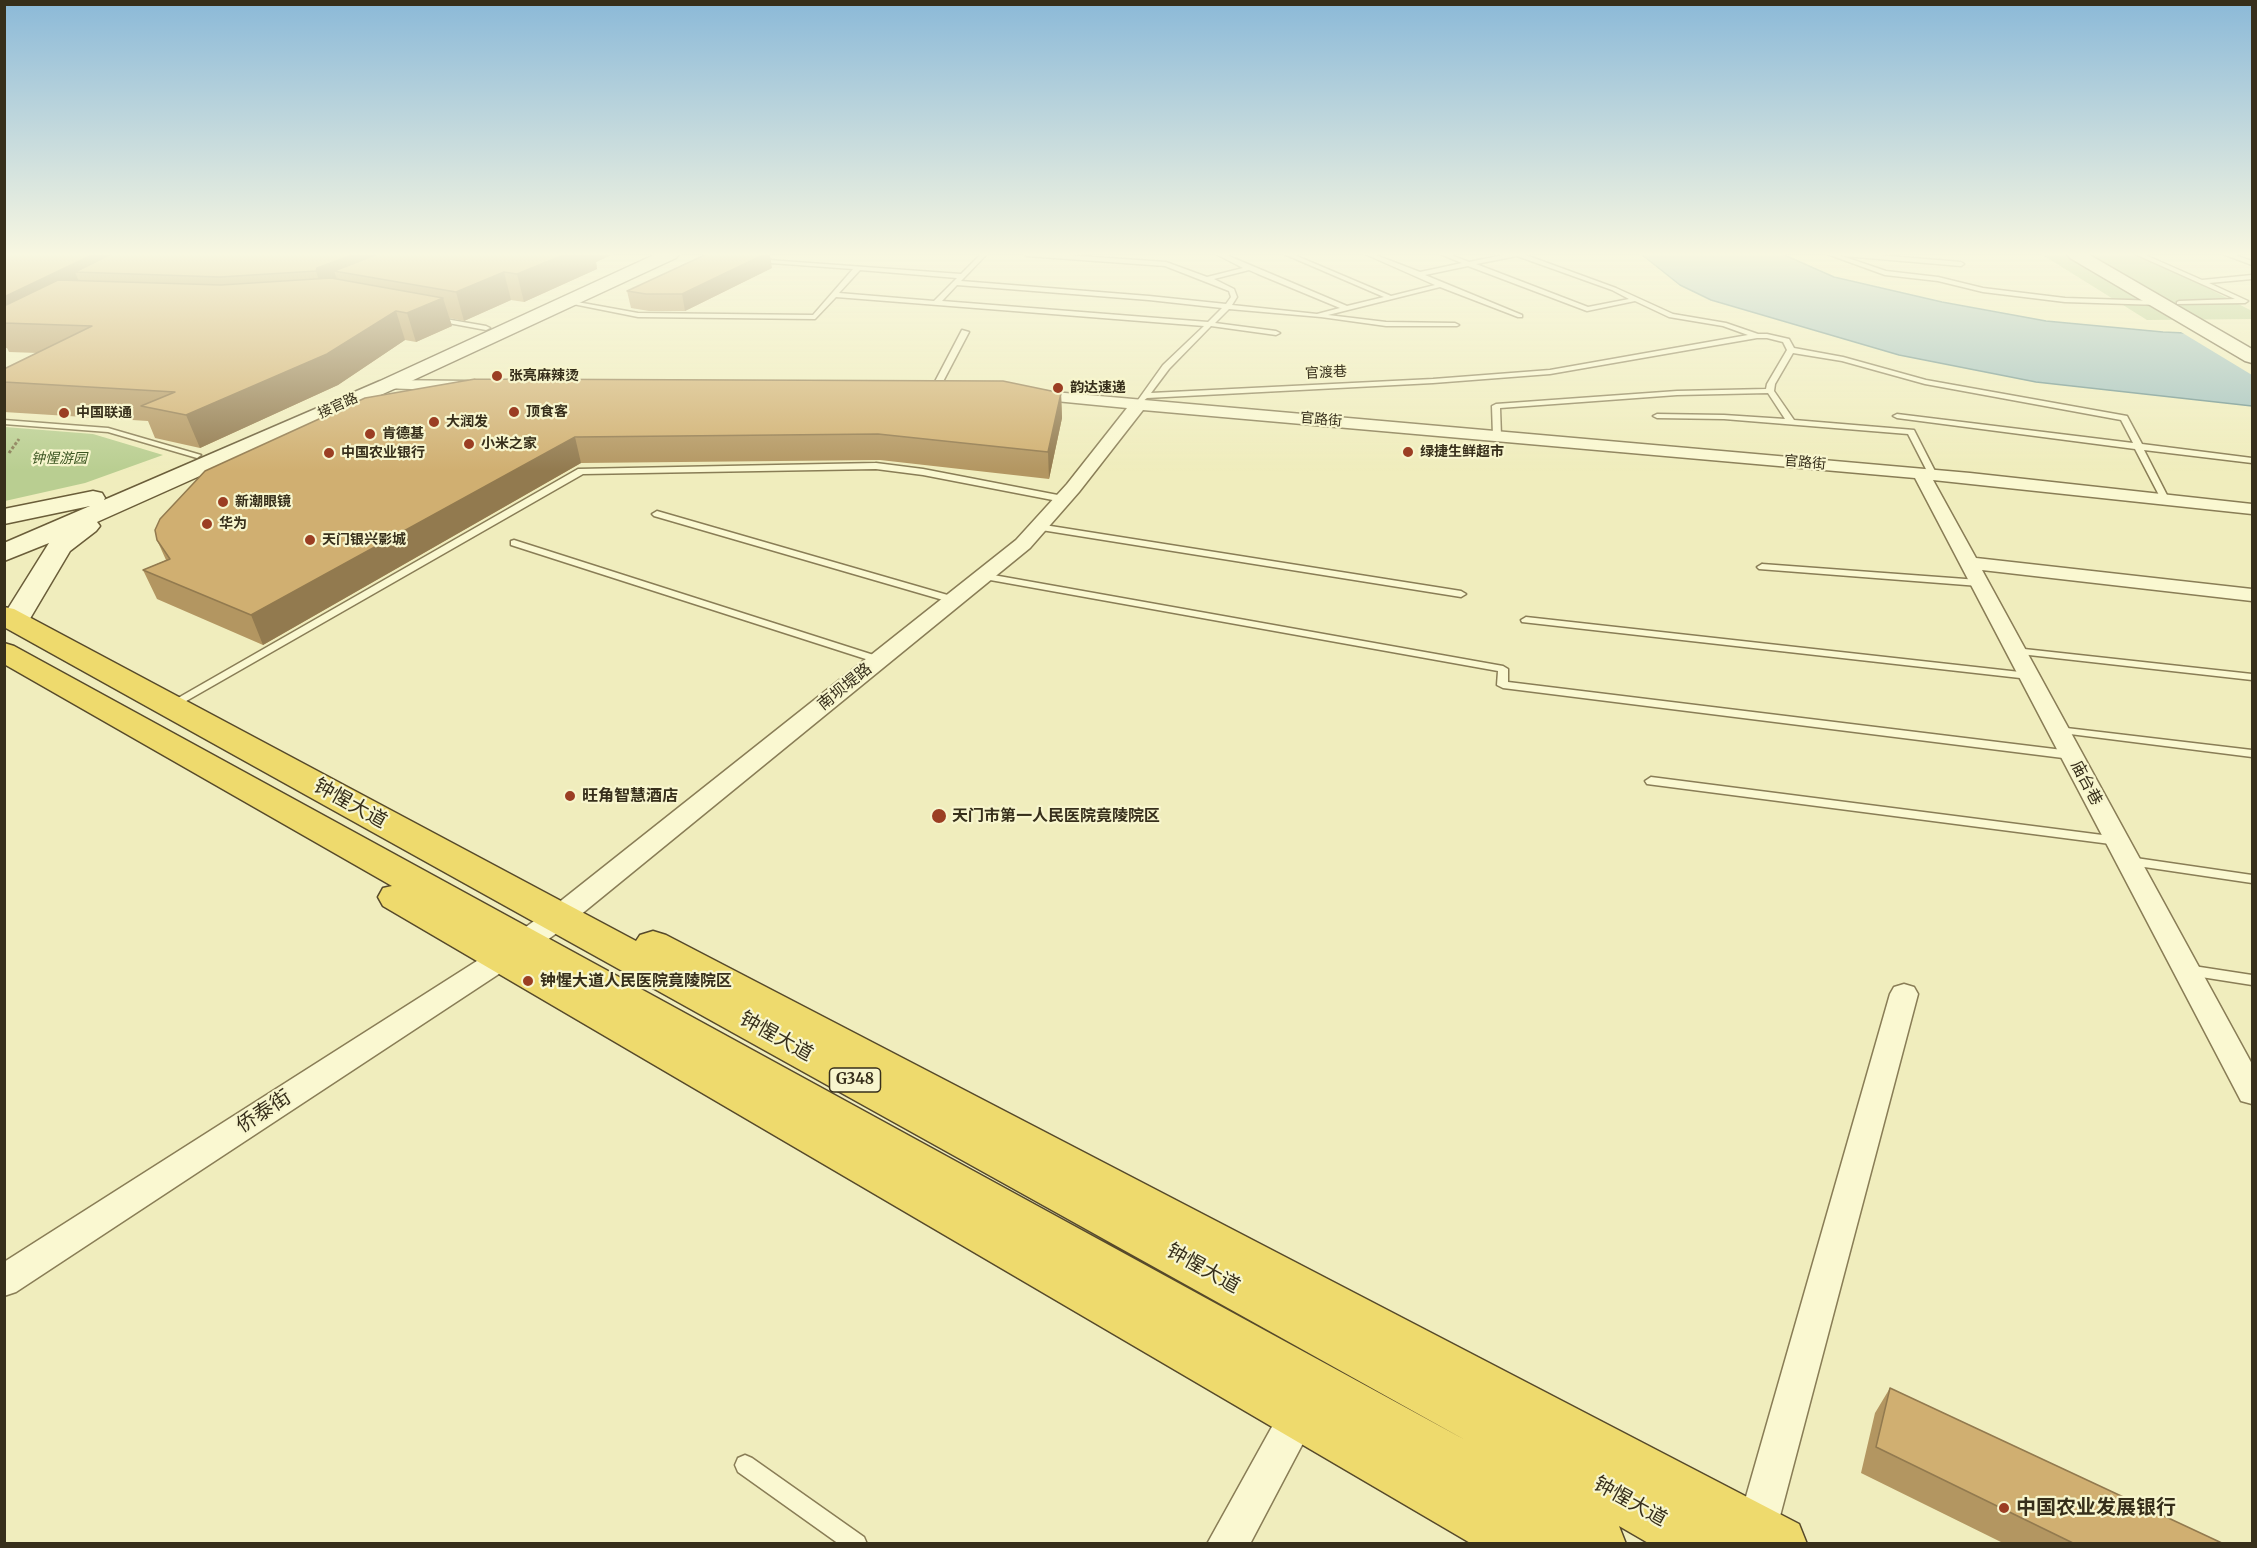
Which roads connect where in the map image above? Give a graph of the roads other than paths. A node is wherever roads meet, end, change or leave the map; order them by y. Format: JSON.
{"nodes":[{"id":1,"x":476,"y":326,"type":"edge"},
{"id":2,"x":490,"y":326,"type":"edge"},
{"id":3,"x":514,"y":326,"type":"edge"},
{"id":4,"x":1208,"y":326,"type":"edge"},
{"id":5,"x":1226,"y":326,"type":"edge"},
{"id":6,"x":1730,"y":326,"type":"edge"},
{"id":7,"x":2199,"y":326,"type":"edge"},
{"id":8,"x":2220,"y":326,"type":"edge"},
{"id":9,"x":486,"y":328,"type":"junction"},
{"id":10,"x":965,"y":332,"type":"dead end"},
{"id":11,"x":1276,"y":333,"type":"dead end"},
{"id":12,"x":1757,"y":336,"type":"junction"},
{"id":13,"x":2253,"y":345,"type":"edge"},
{"id":14,"x":1791,"y":350,"type":"junction"},
{"id":15,"x":2253,"y":357,"type":"edge"},
{"id":16,"x":387,"y":385,"type":"junction"},
{"id":17,"x":488,"y":387,"type":"edge"},
{"id":18,"x":1770,"y":392,"type":"junction"},
{"id":19,"x":927,"y":393,"type":"joint"},
{"id":20,"x":957,"y":393,"type":"edge"},
{"id":21,"x":1014,"y":394,"type":"edge"},
{"id":22,"x":1142,"y":400,"type":"junction"},
{"id":23,"x":1656,"y":416,"type":"dead end"},
{"id":24,"x":1897,"y":416,"type":"dead end"},
{"id":25,"x":4,"y":422,"type":"edge"},
{"id":26,"x":1791,"y":422,"type":"junction"},
{"id":27,"x":1497,"y":436,"type":"junction"},
{"id":28,"x":2138,"y":445,"type":"junction"},
{"id":29,"x":197,"y":455,"type":"junction"},
{"id":30,"x":2253,"y":461,"type":"edge"},
{"id":31,"x":1927,"y":474,"type":"junction"},
{"id":32,"x":111,"y":499,"type":"junction"},
{"id":33,"x":1063,"y":499,"type":"junction"},
{"id":34,"x":2164,"y":499,"type":"junction"},
{"id":35,"x":2253,"y":509,"type":"edge"},
{"id":36,"x":657,"y":514,"type":"dead end"},
{"id":37,"x":4,"y":517,"type":"edge"},
{"id":38,"x":1038,"y":527,"type":"junction"},
{"id":39,"x":4,"y":537,"type":"edge"},
{"id":40,"x":514,"y":543,"type":"dead end"},
{"id":41,"x":4,"y":553,"type":"edge"},
{"id":42,"x":1762,"y":567,"type":"dead end"},
{"id":43,"x":1974,"y":573,"type":"junction"},
{"id":44,"x":982,"y":576,"type":"junction"},
{"id":45,"x":1461,"y":594,"type":"dead end"},
{"id":46,"x":2253,"y":595,"type":"edge"},
{"id":47,"x":954,"y":600,"type":"junction"},
{"id":48,"x":1526,"y":620,"type":"dead end"},
{"id":49,"x":8,"y":629,"type":"edge"},
{"id":50,"x":2015,"y":651,"type":"junction"},
{"id":51,"x":879,"y":660,"type":"junction"},
{"id":52,"x":2029,"y":676,"type":"junction"},
{"id":53,"x":2253,"y":677,"type":"edge"},
{"id":54,"x":153,"y":715,"type":"junction"},
{"id":55,"x":2058,"y":730,"type":"junction"},
{"id":56,"x":2253,"y":754,"type":"edge"},
{"id":57,"x":2071,"y":755,"type":"junction"},
{"id":58,"x":1651,"y":781,"type":"dead end"},
{"id":59,"x":2124,"y":851,"type":"junction"},
{"id":60,"x":2253,"y":879,"type":"edge"},
{"id":61,"x":567,"y":910,"type":"junction"},
{"id":62,"x":513,"y":951,"type":"junction"},
{"id":63,"x":2187,"y":970,"type":"junction"},
{"id":64,"x":2253,"y":980,"type":"edge"},
{"id":65,"x":1904,"y":994,"type":"dead end"},
{"id":66,"x":2253,"y":1092,"type":"edge"},
{"id":67,"x":4,"y":1281,"type":"edge"},
{"id":68,"x":1307,"y":1400,"type":"junction"},
{"id":69,"x":745,"y":1465,"type":"dead end"},
{"id":70,"x":1762,"y":1539,"type":"edge"},
{"id":71,"x":857,"y":1544,"type":"edge"},
{"id":72,"x":1227,"y":1544,"type":"edge"},
{"id":73,"x":1527,"y":1544,"type":"edge"},
{"id":74,"x":1598,"y":1544,"type":"edge"},
{"id":75,"x":1707,"y":1544,"type":"edge"}],
"edges":[{"from":1,"to":9,"type":"lane"},
{"from":2,"to":9,"type":"main road","name":"接官路"},
{"from":3,"to":16,"type":"main road","name":"接官路"},
{"from":4,"to":22,"type":"lane"},
{"from":5,"to":11,"type":"lane"},
{"from":6,"to":12,"type":"lane"},
{"from":7,"to":15,"type":"main road"},
{"from":8,"to":13,"type":"main road"},
{"from":9,"to":29,"type":"main road","name":"接官路"},
{"from":10,"to":19,"type":"lane"},
{"from":12,"to":14,"type":"lane"},
{"from":12,"to":22,"type":"lane","name":"官渡巷"},
{"from":14,"to":18,"type":"lane"},
{"from":14,"to":28,"type":"lane"},
{"from":16,"to":17,"type":"street"},
{"from":16,"to":32,"type":"main road","name":"接官路"},
{"from":18,"to":26,"type":"lane"},
{"from":18,"to":27,"type":"lane"},
{"from":19,"to":20,"type":"street"},
{"from":21,"to":22,"type":"street","name":"官路街"},
{"from":22,"to":27,"type":"street","name":"官路街"},
{"from":22,"to":33,"type":"street","name":"南坝堤路"},
{"from":23,"to":26,"type":"lane"},
{"from":24,"to":28,"type":"lane"},
{"from":25,"to":29,"type":"lane"},
{"from":26,"to":31,"type":"lane"},
{"from":27,"to":31,"type":"street","name":"官路街"},
{"from":28,"to":30,"type":"lane"},
{"from":28,"to":34,"type":"lane"},
{"from":29,"to":32,"type":"main road","name":"接官路"},
{"from":31,"to":34,"type":"street","name":"官路街"},
{"from":31,"to":43,"type":"street","name":"庙台巷"},
{"from":32,"to":37,"type":"main road"},
{"from":32,"to":39,"type":"main road","name":"接官路"},
{"from":32,"to":41,"type":"main road","name":"接官路"},
{"from":32,"to":49,"type":"main road"},
{"from":33,"to":38,"type":"street","name":"南坝堤路"},
{"from":33,"to":54,"type":"lane"},
{"from":34,"to":35,"type":"street","name":"官路街"},
{"from":36,"to":47,"type":"lane"},
{"from":38,"to":44,"type":"street","name":"南坝堤路"},
{"from":38,"to":45,"type":"lane"},
{"from":40,"to":51,"type":"lane"},
{"from":42,"to":43,"type":"lane"},
{"from":43,"to":46,"type":"street"},
{"from":43,"to":50,"type":"street","name":"庙台巷"},
{"from":44,"to":47,"type":"street","name":"南坝堤路"},
{"from":44,"to":57,"type":"lane"},
{"from":47,"to":51,"type":"street","name":"南坝堤路"},
{"from":48,"to":52,"type":"lane"},
{"from":49,"to":54,"type":"highway"},
{"from":50,"to":52,"type":"street","name":"庙台巷"},
{"from":50,"to":53,"type":"lane"},
{"from":51,"to":61,"type":"street","name":"南坝堤路"},
{"from":52,"to":55,"type":"street","name":"庙台巷"},
{"from":54,"to":61,"type":"highway"},
{"from":54,"to":62,"type":"highway"},
{"from":55,"to":56,"type":"lane"},
{"from":55,"to":57,"type":"street","name":"庙台巷"},
{"from":57,"to":59,"type":"street","name":"庙台巷"},
{"from":58,"to":59,"type":"lane"},
{"from":59,"to":60,"type":"lane"},
{"from":59,"to":63,"type":"street","name":"庙台巷"},
{"from":61,"to":62,"type":"street","name":"南坝堤路"},
{"from":61,"to":70,"type":"highway"},
{"from":61,"to":75,"type":"highway","name":"钟惺大道","number":"G348"},
{"from":62,"to":67,"type":"street","name":"侨泰街"},
{"from":62,"to":68,"type":"highway"},
{"from":63,"to":64,"type":"lane"},
{"from":63,"to":66,"type":"street","name":"庙台巷"},
{"from":65,"to":70,"type":"street"},
{"from":68,"to":72,"type":"street"},
{"from":68,"to":73,"type":"highway"},
{"from":68,"to":74,"type":"highway"},
{"from":69,"to":71,"type":"lane"}]}
